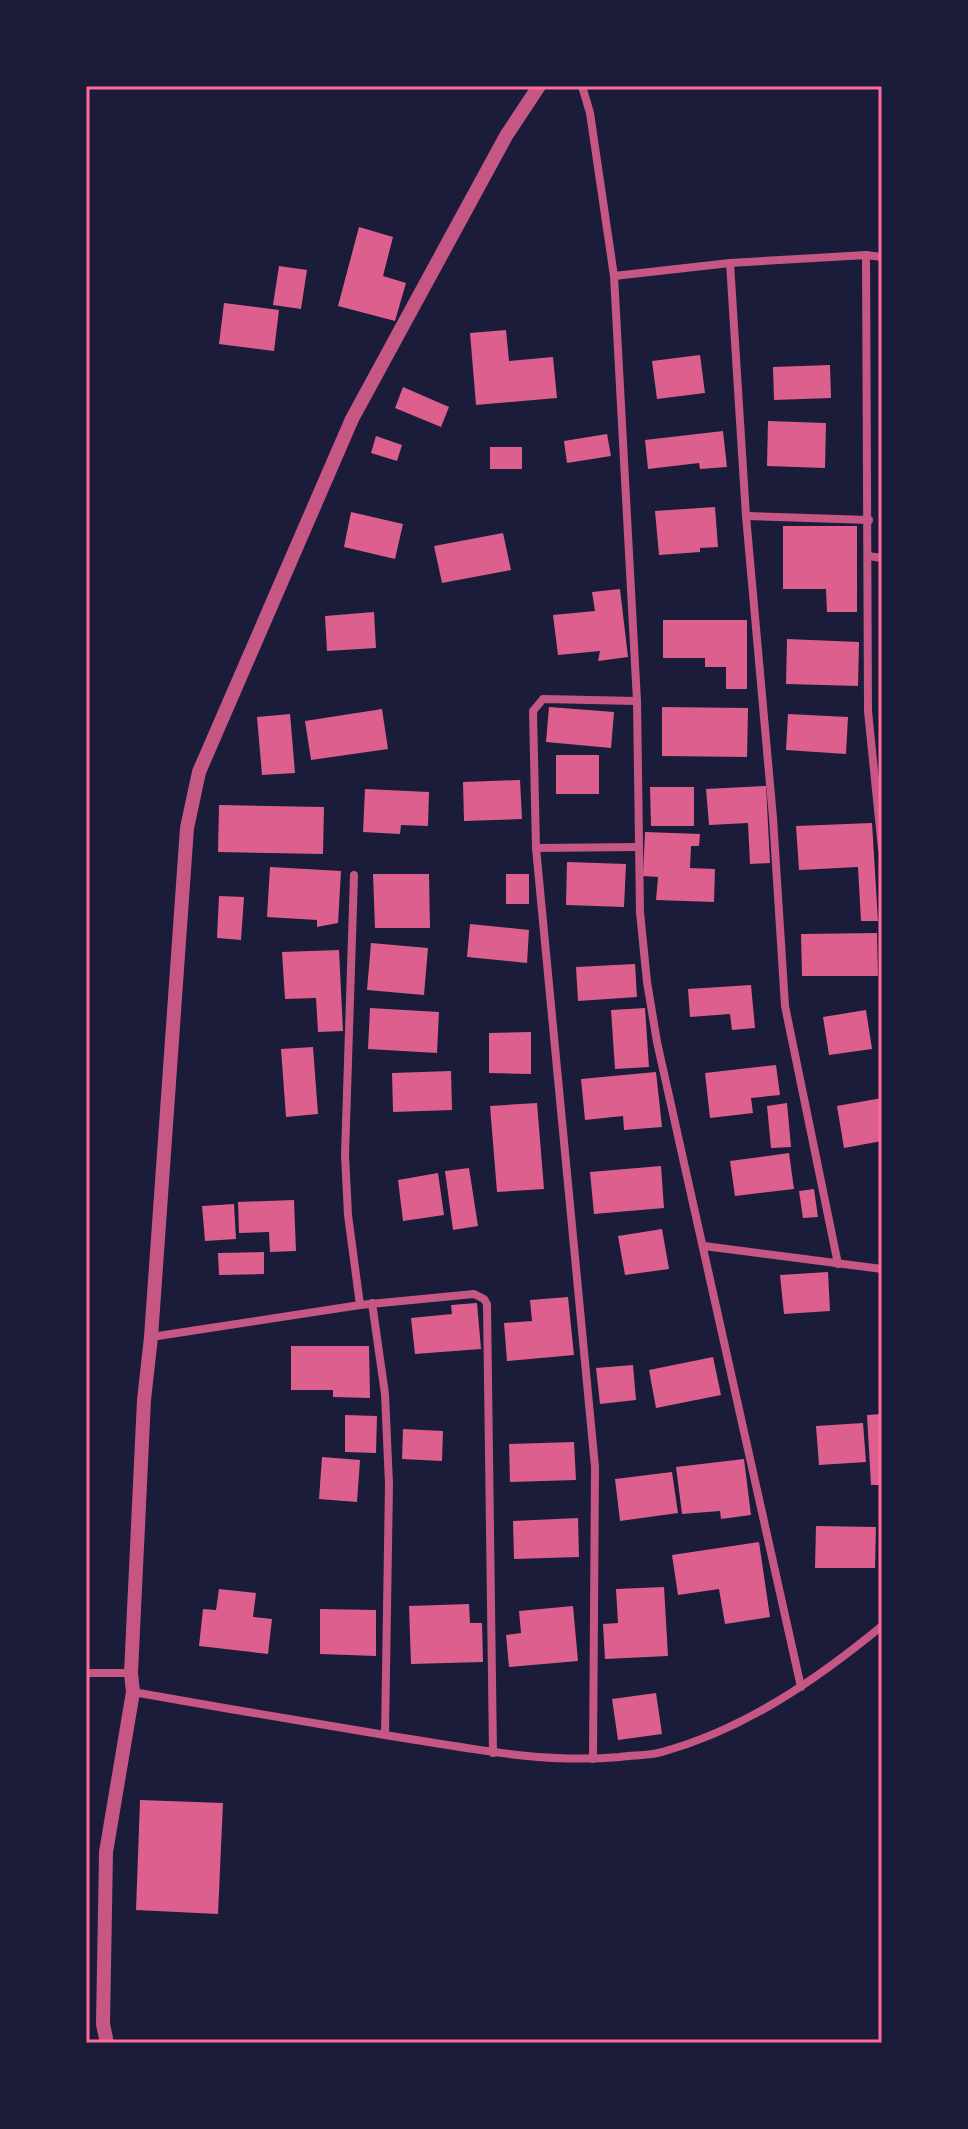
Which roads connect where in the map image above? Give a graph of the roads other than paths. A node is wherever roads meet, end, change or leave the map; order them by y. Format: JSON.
{"nodes":[{"id":1,"x":539,"y":86,"type":"edge"},
{"id":2,"x":582,"y":86,"type":"edge"},
{"id":3,"x":866,"y":255,"type":"junction"},
{"id":4,"x":882,"y":257,"type":"edge"},
{"id":5,"x":730,"y":263,"type":"junction"},
{"id":6,"x":614,"y":276,"type":"junction"},
{"id":7,"x":746,"y":516,"type":"junction"},
{"id":8,"x":869,"y":520,"type":"junction"},
{"id":9,"x":868,"y":556,"type":"junction"},
{"id":10,"x":882,"y":558,"type":"edge"},
{"id":11,"x":637,"y":701,"type":"junction"},
{"id":12,"x":639,"y":847,"type":"junction"},
{"id":13,"x":536,"y":848,"type":"junction"},
{"id":14,"x":882,"y":849,"type":"edge"},
{"id":15,"x":354,"y":875,"type":"dead end"},
{"id":16,"x":704,"y":1246,"type":"junction"},
{"id":17,"x":838,"y":1264,"type":"junction"},
{"id":18,"x":882,"y":1269,"type":"edge"},
{"id":19,"x":372,"y":1303,"type":"junction"},
{"id":20,"x":360,"y":1305,"type":"junction"},
{"id":21,"x":151,"y":1337,"type":"junction"},
{"id":22,"x":882,"y":1626,"type":"edge"},
{"id":23,"x":86,"y":1673,"type":"edge"},
{"id":24,"x":131,"y":1673,"type":"junction"},
{"id":25,"x":801,"y":1687,"type":"junction"},
{"id":26,"x":133,"y":1692,"type":"junction"},
{"id":27,"x":385,"y":1735,"type":"junction"},
{"id":28,"x":493,"y":1753,"type":"junction"},
{"id":29,"x":593,"y":1759,"type":"junction"},
{"id":30,"x":107,"y":2043,"type":"edge"}],
"edges":[{"from":1,"to":21,"type":"street"},
{"from":2,"to":6,"type":"street"},
{"from":3,"to":4,"type":"street"},
{"from":3,"to":5,"type":"street"},
{"from":3,"to":8,"type":"street"},
{"from":5,"to":6,"type":"street"},
{"from":5,"to":7,"type":"street"},
{"from":6,"to":11,"type":"street"},
{"from":7,"to":8,"type":"street"},
{"from":7,"to":17,"type":"street"},
{"from":8,"to":9,"type":"street"},
{"from":9,"to":10,"type":"street"},
{"from":9,"to":14,"type":"street"},
{"from":11,"to":12,"type":"street"},
{"from":11,"to":13,"type":"street"},
{"from":12,"to":13,"type":"street"},
{"from":12,"to":16,"type":"street"},
{"from":13,"to":29,"type":"street"},
{"from":15,"to":20,"type":"street"},
{"from":16,"to":17,"type":"street"},
{"from":16,"to":25,"type":"street"},
{"from":17,"to":18,"type":"street"},
{"from":19,"to":20,"type":"street"},
{"from":19,"to":27,"type":"street"},
{"from":19,"to":28,"type":"street"},
{"from":20,"to":21,"type":"street"},
{"from":21,"to":24,"type":"street"},
{"from":22,"to":25,"type":"street"},
{"from":23,"to":24,"type":"street"},
{"from":24,"to":26,"type":"street"},
{"from":25,"to":29,"type":"street"},
{"from":26,"to":27,"type":"street"},
{"from":26,"to":30,"type":"street"},
{"from":27,"to":28,"type":"street"},
{"from":28,"to":29,"type":"street"}]}
